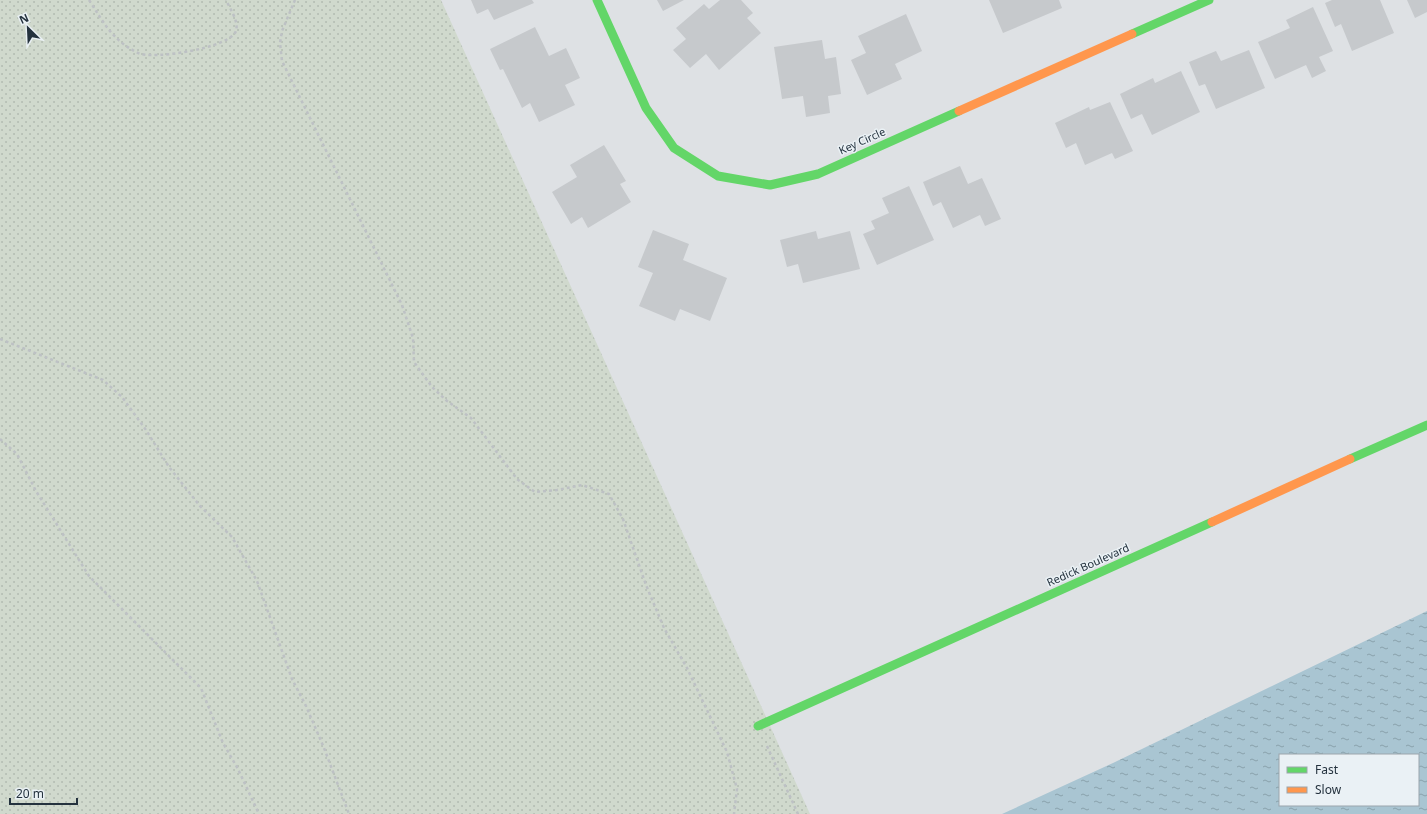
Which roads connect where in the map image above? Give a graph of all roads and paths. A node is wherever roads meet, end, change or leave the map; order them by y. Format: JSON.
{"nodes":[{"id":1,"x":89,"y":0,"type":"edge"},
{"id":2,"x":226,"y":0,"type":"edge"},
{"id":3,"x":295,"y":0,"type":"edge"},
{"id":4,"x":597,"y":0,"type":"edge"},
{"id":5,"x":1209,"y":0,"type":"edge"},
{"id":6,"x":0,"y":339,"type":"edge"},
{"id":7,"x":1427,"y":425,"type":"edge"},
{"id":8,"x":0,"y":438,"type":"edge"},
{"id":9,"x":758,"y":726,"type":"joint"},
{"id":10,"x":259,"y":814,"type":"edge"},
{"id":11,"x":349,"y":814,"type":"edge"},
{"id":12,"x":734,"y":814,"type":"edge"},
{"id":13,"x":798,"y":814,"type":"edge"}],
"edges":[{"from":1,"to":2,"type":"path"},
{"from":3,"to":12,"type":"path"},
{"from":4,"to":5,"type":"street","name":"Key Circle"},
{"from":6,"to":11,"type":"path"},
{"from":7,"to":9,"type":"street","name":"Redick Boulevard"},
{"from":8,"to":10,"type":"path"},
{"from":9,"to":13,"type":"path"}]}
